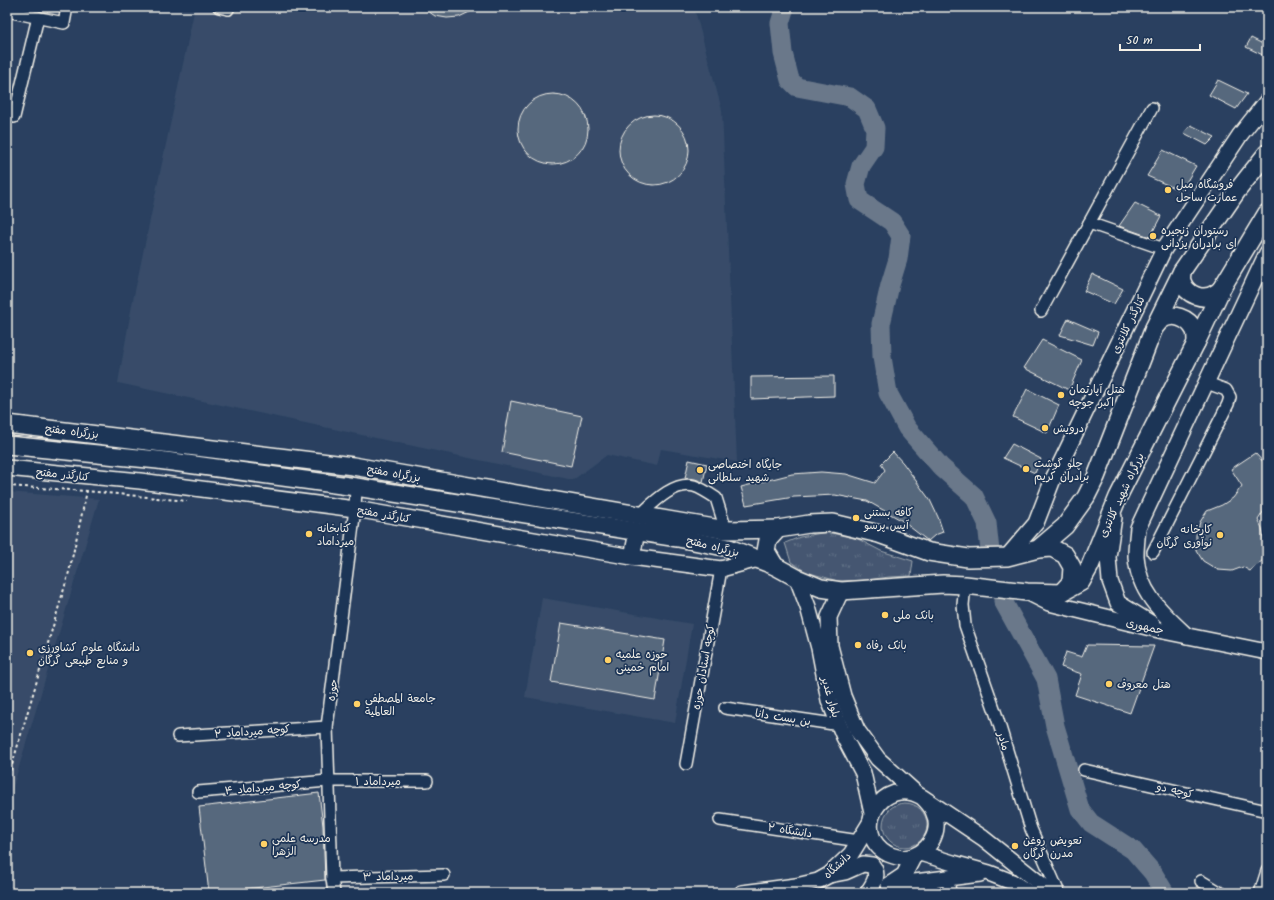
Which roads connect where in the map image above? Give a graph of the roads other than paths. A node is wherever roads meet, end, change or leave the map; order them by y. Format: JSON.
{"nodes":[{"id":1,"x":67,"y":7,"type":"edge"},
{"id":2,"x":7,"y":11,"type":"edge"},
{"id":3,"x":38,"y":17,"type":"junction"},
{"id":4,"x":1267,"y":101,"type":"edge"},
{"id":5,"x":1152,"y":108,"type":"dead end"},
{"id":6,"x":14,"y":117,"type":"dead end"},
{"id":7,"x":1267,"y":153,"type":"edge"},
{"id":8,"x":1267,"y":213,"type":"edge"},
{"id":9,"x":1089,"y":223,"type":"junction"},
{"id":10,"x":1164,"y":249,"type":"junction"},
{"id":11,"x":1267,"y":253,"type":"edge"},
{"id":12,"x":1182,"y":271,"type":"junction"},
{"id":13,"x":1223,"y":286,"type":"junction"},
{"id":14,"x":1041,"y":311,"type":"dead end"},
{"id":15,"x":1154,"y":328,"type":"junction"},
{"id":16,"x":1196,"y":343,"type":"junction"},
{"id":17,"x":1207,"y":383,"type":"junction"},
{"id":18,"x":7,"y":424,"type":"edge"},
{"id":19,"x":7,"y":445,"type":"edge"},
{"id":20,"x":7,"y":468,"type":"edge"},
{"id":21,"x":356,"y":487,"type":"junction"},
{"id":22,"x":1118,"y":497,"type":"junction"},
{"id":23,"x":355,"y":509,"type":"junction"},
{"id":24,"x":640,"y":515,"type":"junction"},
{"id":25,"x":778,"y":529,"type":"junction"},
{"id":26,"x":726,"y":530,"type":"junction"},
{"id":27,"x":637,"y":532,"type":"junction"},
{"id":28,"x":1038,"y":549,"type":"junction"},
{"id":29,"x":1153,"y":552,"type":"dead end"},
{"id":30,"x":632,"y":557,"type":"junction"},
{"id":31,"x":1007,"y":557,"type":"junction"},
{"id":32,"x":758,"y":560,"type":"junction"},
{"id":33,"x":775,"y":566,"type":"junction"},
{"id":34,"x":721,"y":569,"type":"junction"},
{"id":35,"x":796,"y":578,"type":"junction"},
{"id":36,"x":965,"y":585,"type":"junction"},
{"id":37,"x":840,"y":591,"type":"junction"},
{"id":38,"x":1027,"y":592,"type":"junction"},
{"id":39,"x":1061,"y":593,"type":"junction"},
{"id":40,"x":1163,"y":631,"type":"junction"},
{"id":41,"x":1186,"y":636,"type":"junction"},
{"id":42,"x":1267,"y":652,"type":"edge"},
{"id":43,"x":725,"y":708,"type":"dead end"},
{"id":44,"x":840,"y":725,"type":"junction"},
{"id":45,"x":327,"y":727,"type":"junction"},
{"id":46,"x":178,"y":736,"type":"dead end"},
{"id":47,"x":686,"y":764,"type":"dead end"},
{"id":48,"x":1084,"y":770,"type":"dead end"},
{"id":49,"x":328,"y":781,"type":"junction"},
{"id":50,"x":427,"y":781,"type":"dead end"},
{"id":51,"x":198,"y":792,"type":"dead end"},
{"id":52,"x":920,"y":795,"type":"junction"},
{"id":53,"x":1267,"y":811,"type":"edge"},
{"id":54,"x":871,"y":818,"type":"junction"},
{"id":55,"x":720,"y":820,"type":"dead end"},
{"id":56,"x":859,"y":841,"type":"junction"},
{"id":57,"x":917,"y":854,"type":"junction"},
{"id":58,"x":1267,"y":871,"type":"edge"},
{"id":59,"x":989,"y":873,"type":"junction"},
{"id":60,"x":444,"y":875,"type":"dead end"},
{"id":61,"x":830,"y":875,"type":"junction"},
{"id":62,"x":332,"y":878,"type":"junction"},
{"id":63,"x":948,"y":878,"type":"junction"},
{"id":64,"x":1201,"y":881,"type":"dead end"},
{"id":65,"x":890,"y":885,"type":"junction"},
{"id":66,"x":334,"y":893,"type":"edge"},
{"id":67,"x":742,"y":893,"type":"edge"},
{"id":68,"x":865,"y":893,"type":"edge"},
{"id":69,"x":950,"y":893,"type":"edge"},
{"id":70,"x":1029,"y":893,"type":"edge"},
{"id":71,"x":1052,"y":893,"type":"edge"},
{"id":72,"x":1059,"y":893,"type":"edge"},
{"id":73,"x":1222,"y":893,"type":"edge"},
{"id":74,"x":1260,"y":893,"type":"edge"}],
"edges":[{"from":1,"to":3,"type":"street"},
{"from":2,"to":3,"type":"street"},
{"from":3,"to":6,"type":"street"},
{"from":4,"to":10,"type":"main road","name":"کنارگذر کلانتری"},
{"from":5,"to":9,"type":"street"},
{"from":7,"to":12,"type":"highway"},
{"from":8,"to":13,"type":"highway","name":"بزرگراه شهید کلانتری"},
{"from":9,"to":10,"type":"street"},
{"from":9,"to":14,"type":"street"},
{"from":10,"to":31,"type":"main road","name":"کنارگذر کلانتری"},
{"from":11,"to":17,"type":"main road"},
{"from":12,"to":13,"type":"highway"},
{"from":12,"to":15,"type":"highway"},
{"from":13,"to":16,"type":"highway","name":"بزرگراه شهید کلانتری"},
{"from":15,"to":16,"type":"highway"},
{"from":15,"to":28,"type":"highway"},
{"from":16,"to":22,"type":"highway","name":"بزرگراه شهید کلانتری"},
{"from":17,"to":29,"type":"street"},
{"from":17,"to":41,"type":"main road"},
{"from":18,"to":24,"type":"highway","name":"بزرگراه مفتح"},
{"from":19,"to":21,"type":"highway","name":"بزرگراه مفتح"},
{"from":20,"to":23,"type":"main road","name":"کنارگذر مفتح"},
{"from":21,"to":23,"type":"street","name":"حوزه"},
{"from":21,"to":27,"type":"highway","name":"بزرگراه مفتح"},
{"from":22,"to":39,"type":"highway","name":"بزرگراه شهید کلانتری"},
{"from":22,"to":40,"type":"main road"},
{"from":23,"to":30,"type":"main road","name":"کنارگذر مفتح"},
{"from":23,"to":45,"type":"street","name":"حوزه"},
{"from":24,"to":26,"type":"highway","name":"بزرگراه مفتح"},
{"from":24,"to":26,"type":"street"},
{"from":25,"to":26,"type":"highway","name":"بزرگراه مفتح"},
{"from":25,"to":31,"type":"highway","name":"بزرگراه مفتح"},
{"from":25,"to":33,"type":"highway"},
{"from":27,"to":30,"type":"main road"},
{"from":27,"to":32,"type":"highway","name":"بزرگراه مفتح"},
{"from":28,"to":31,"type":"highway"},
{"from":28,"to":39,"type":"highway"},
{"from":30,"to":34,"type":"main road","name":"کنارگذر مفتح"},
{"from":32,"to":33,"type":"highway","name":"بزرگراه مفتح"},
{"from":32,"to":34,"type":"main road","name":"کنارگذر مفتح"},
{"from":33,"to":35,"type":"highway","name":"بزرگراه مفتح"},
{"from":34,"to":47,"type":"street","name":"کوچه استادان حوزه"},
{"from":35,"to":37,"type":"highway","name":"بزرگراه مفتح"},
{"from":35,"to":44,"type":"main road","name":"بلوار غدیر"},
{"from":36,"to":37,"type":"highway","name":"بزرگراه مفتح"},
{"from":36,"to":38,"type":"highway"},
{"from":36,"to":72,"type":"street","name":"مادر"},
{"from":37,"to":52,"type":"main road","name":"بلوار غدیر"},
{"from":38,"to":39,"type":"highway"},
{"from":38,"to":40,"type":"main road","name":"جمهوری"},
{"from":40,"to":41,"type":"main road","name":"جمهوری"},
{"from":41,"to":42,"type":"main road","name":"جمهوری"},
{"from":43,"to":44,"type":"street","name":"بن بست دانا"},
{"from":44,"to":54,"type":"main road","name":"بلوار غدیر"},
{"from":45,"to":46,"type":"street","name":"کوچه میرداماد ۲"},
{"from":45,"to":49,"type":"street","name":"حوزه"},
{"from":48,"to":53,"type":"street","name":"کوچه دو"},
{"from":49,"to":50,"type":"street","name":"۱ میرداماد"},
{"from":49,"to":51,"type":"street","name":"کوچه میرداماد ۴"},
{"from":49,"to":62,"type":"street","name":"حوزه"},
{"from":52,"to":54,"type":"main road"},
{"from":52,"to":57,"type":"main road"},
{"from":52,"to":71,"type":"main road","name":"بلوار غدیر"},
{"from":54,"to":56,"type":"main road","name":"دانشگاه"},
{"from":54,"to":57,"type":"main road"},
{"from":55,"to":56,"type":"street","name":"دانشگاه ۲"},
{"from":56,"to":61,"type":"main road","name":"دانشگاه"},
{"from":57,"to":59,"type":"main road"},
{"from":57,"to":65,"type":"main road"},
{"from":58,"to":74,"type":"street"},
{"from":59,"to":63,"type":"main road"},
{"from":59,"to":70,"type":"main road"},
{"from":60,"to":62,"type":"street","name":"۳ میرداماد"},
{"from":61,"to":67,"type":"main road","name":"دانشگاه"},
{"from":61,"to":68,"type":"main road"},
{"from":62,"to":66,"type":"street","name":"حوزه"},
{"from":63,"to":65,"type":"main road"},
{"from":63,"to":69,"type":"street"},
{"from":64,"to":73,"type":"street"},
{"from":65,"to":68,"type":"main road"}]}
